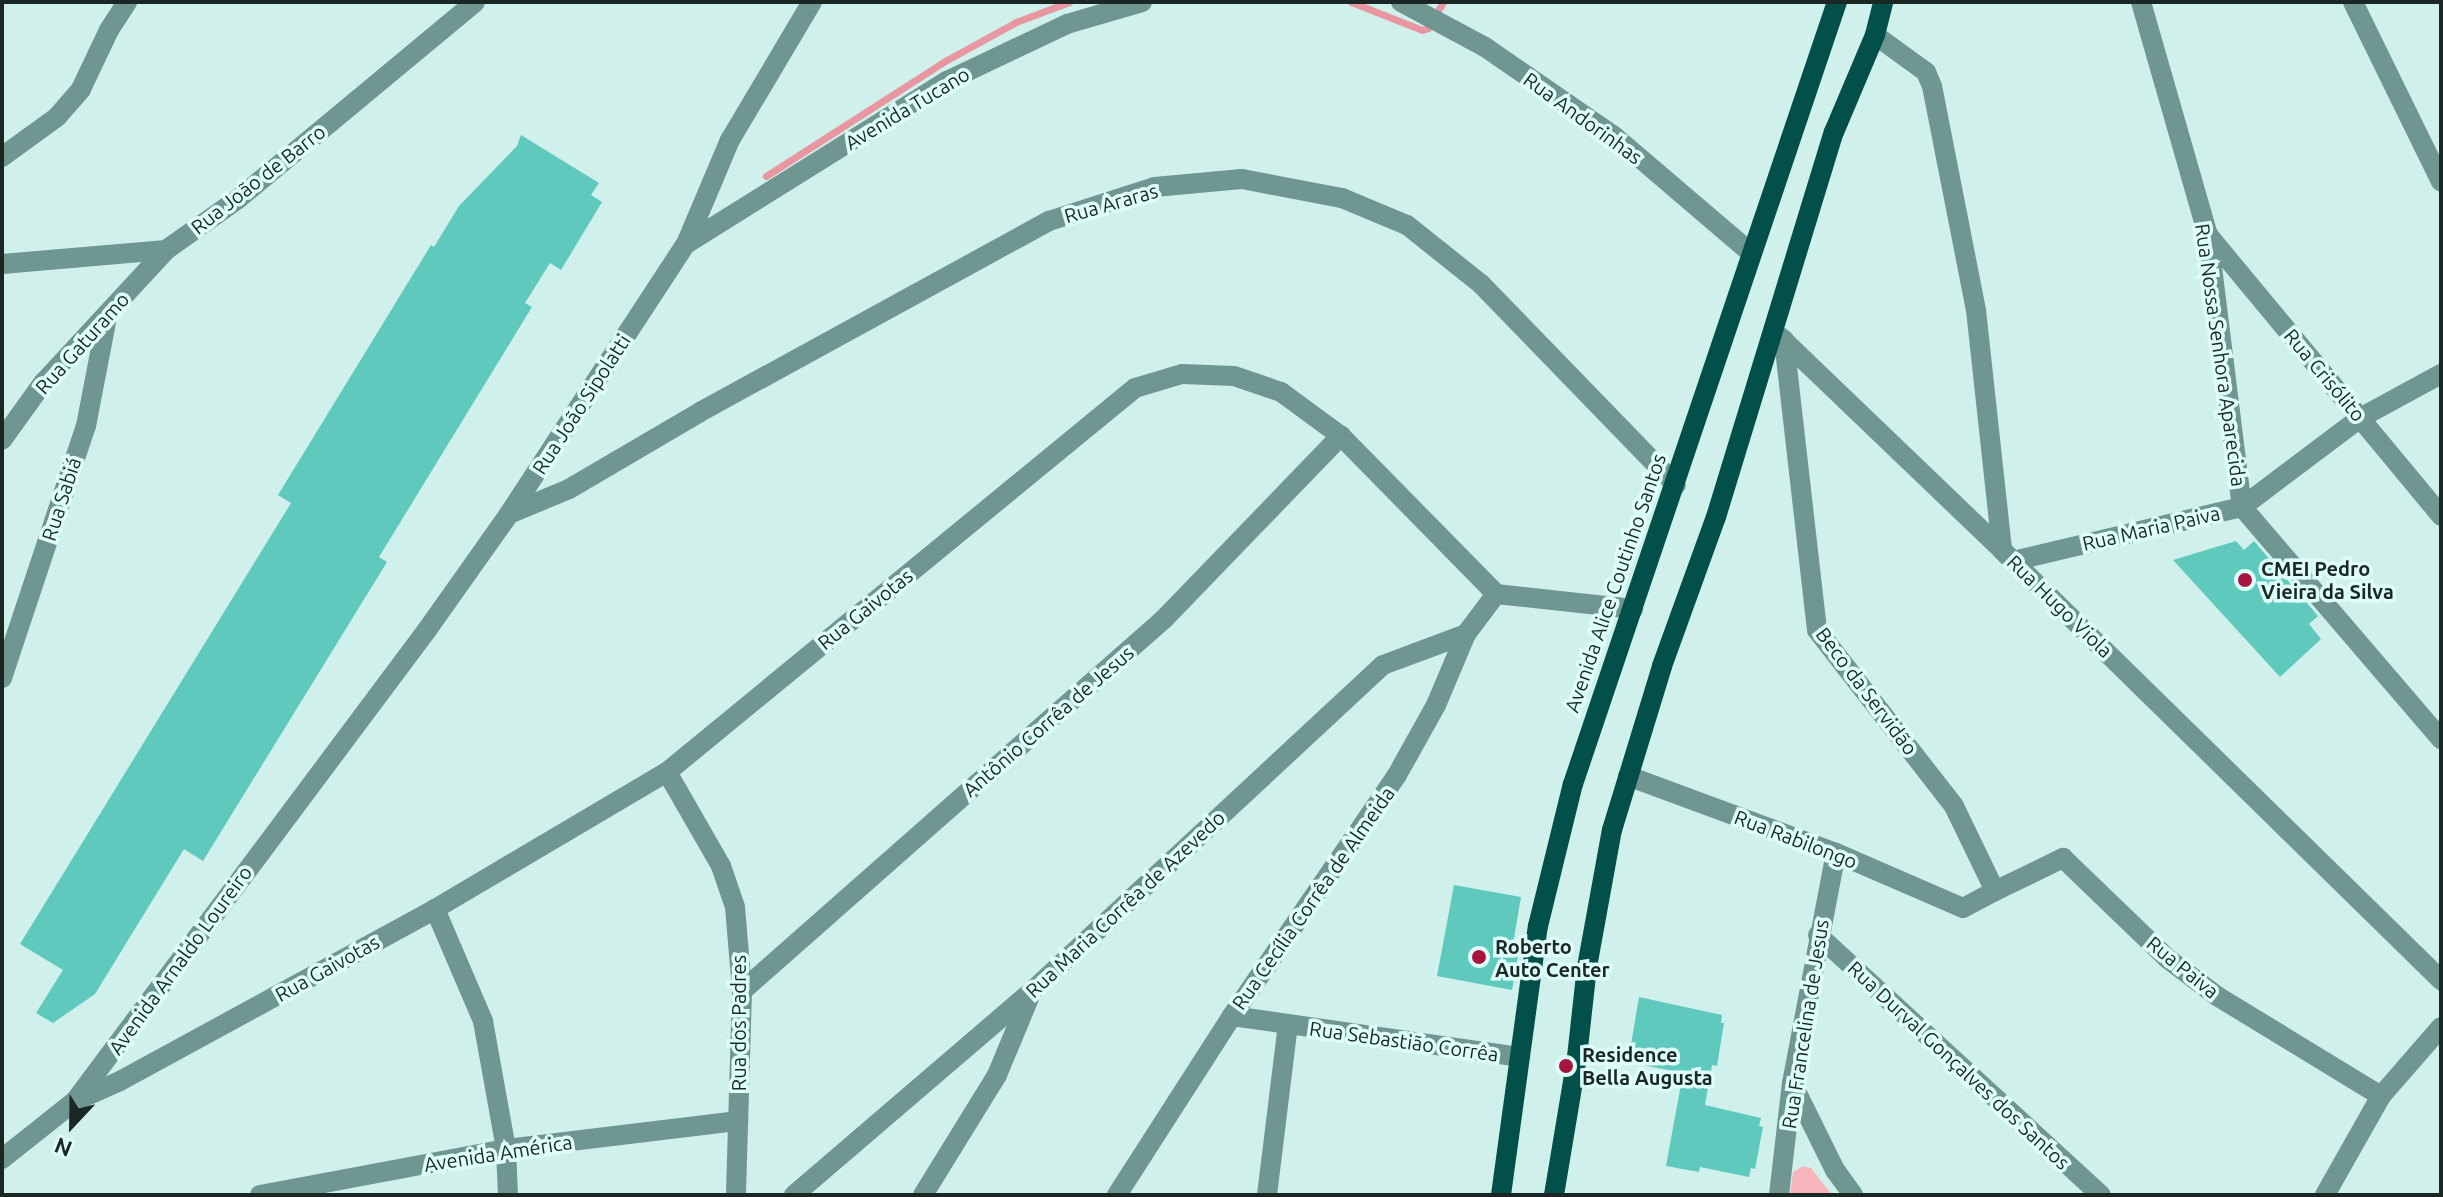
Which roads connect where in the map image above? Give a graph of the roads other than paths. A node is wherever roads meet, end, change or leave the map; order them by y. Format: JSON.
{"nodes":[{"id":1,"x":127,"y":2,"type":"edge"},
{"id":2,"x":475,"y":2,"type":"edge"},
{"id":3,"x":812,"y":2,"type":"edge"},
{"id":4,"x":1142,"y":2,"type":"edge"},
{"id":5,"x":1401,"y":2,"type":"edge"},
{"id":6,"x":1837,"y":2,"type":"edge"},
{"id":7,"x":1883,"y":2,"type":"edge"},
{"id":8,"x":2141,"y":2,"type":"edge"},
{"id":9,"x":2353,"y":2,"type":"edge"},
{"id":10,"x":1875,"y":35,"type":"junction"},
{"id":11,"x":2,"y":157,"type":"edge"},
{"id":12,"x":2441,"y":182,"type":"edge"},
{"id":13,"x":2208,"y":235,"type":"junction"},
{"id":14,"x":686,"y":244,"type":"junction"},
{"id":15,"x":166,"y":250,"type":"junction"},
{"id":16,"x":1751,"y":253,"type":"junction"},
{"id":17,"x":2,"y":264,"type":"edge"},
{"id":18,"x":107,"y":317,"type":"junction"},
{"id":19,"x":1778,"y":335,"type":"junction"},
{"id":20,"x":2441,"y":374,"type":"edge"},
{"id":21,"x":2360,"y":418,"type":"junction"},
{"id":22,"x":1341,"y":436,"type":"junction"},
{"id":23,"x":2,"y":440,"type":"edge"},
{"id":24,"x":1676,"y":485,"type":"junction"},
{"id":25,"x":2242,"y":507,"type":"junction"},
{"id":26,"x":509,"y":514,"type":"junction"},
{"id":27,"x":2441,"y":516,"type":"edge"},
{"id":28,"x":2008,"y":556,"type":"junction"},
{"id":29,"x":1496,"y":594,"type":"junction"},
{"id":30,"x":1633,"y":609,"type":"junction"},
{"id":31,"x":1466,"y":634,"type":"junction"},
{"id":32,"x":2,"y":678,"type":"edge"},
{"id":33,"x":2441,"y":739,"type":"edge"},
{"id":34,"x":667,"y":772,"type":"junction"},
{"id":35,"x":1628,"y":776,"type":"junction"},
{"id":36,"x":311,"y":783,"type":"joint"},
{"id":37,"x":1836,"y":853,"type":"junction"},
{"id":38,"x":1995,"y":891,"type":"junction"},
{"id":39,"x":435,"y":909,"type":"junction"},
{"id":40,"x":1818,"y":935,"type":"junction"},
{"id":41,"x":2441,"y":980,"type":"edge"},
{"id":42,"x":742,"y":991,"type":"junction"},
{"id":43,"x":1031,"y":992,"type":"junction"},
{"id":44,"x":1232,"y":1016,"type":"junction"},
{"id":45,"x":1288,"y":1025,"type":"junction"},
{"id":46,"x":2441,"y":1027,"type":"edge"},
{"id":47,"x":1519,"y":1057,"type":"junction"},
{"id":48,"x":1792,"y":1083,"type":"junction"},
{"id":49,"x":2381,"y":1096,"type":"junction"},
{"id":50,"x":75,"y":1101,"type":"junction"},
{"id":51,"x":738,"y":1121,"type":"junction"},
{"id":52,"x":506,"y":1149,"type":"junction"},
{"id":53,"x":2,"y":1159,"type":"edge"},
{"id":54,"x":260,"y":1195,"type":"edge"},
{"id":55,"x":508,"y":1195,"type":"edge"},
{"id":56,"x":736,"y":1195,"type":"edge"},
{"id":57,"x":794,"y":1195,"type":"edge"},
{"id":58,"x":923,"y":1195,"type":"edge"},
{"id":59,"x":1117,"y":1195,"type":"edge"},
{"id":60,"x":1267,"y":1195,"type":"edge"},
{"id":61,"x":1501,"y":1195,"type":"edge"},
{"id":62,"x":1554,"y":1195,"type":"edge"},
{"id":63,"x":1779,"y":1195,"type":"edge"},
{"id":64,"x":1853,"y":1195,"type":"edge"},
{"id":65,"x":2101,"y":1195,"type":"edge"},
{"id":66,"x":2325,"y":1195,"type":"edge"}],
"edges":[{"from":1,"to":11,"type":"street"},
{"from":2,"to":15,"type":"street","name":"Rua João de Barro"},
{"from":3,"to":14,"type":"street","name":"Rua João Sipolatti"},
{"from":4,"to":14,"type":"street","name":"Avenida Tucano"},
{"from":5,"to":16,"type":"street","name":"Rua Andorinhas"},
{"from":6,"to":16,"type":"main road","name":"Avenida Alice Coutinho Santos"},
{"from":7,"to":10,"type":"main road"},
{"from":8,"to":13,"type":"street","name":"Rua Nossa Senhora Aparecida"},
{"from":9,"to":12,"type":"street"},
{"from":10,"to":19,"type":"main road"},
{"from":10,"to":28,"type":"street","name":"Rua Hugo Viola"},
{"from":13,"to":21,"type":"street","name":"Rua Crisólito"},
{"from":13,"to":25,"type":"street","name":"Rua Nossa Senhora Aparecida"},
{"from":14,"to":26,"type":"street","name":"Rua João Sipolatti"},
{"from":15,"to":17,"type":"street"},
{"from":15,"to":18,"type":"street","name":"Rua Gaturamo"},
{"from":16,"to":24,"type":"main road","name":"Avenida Alice Coutinho Santos"},
{"from":18,"to":23,"type":"street","name":"Rua Gaturamo"},
{"from":18,"to":32,"type":"street","name":"Rua Sabiá"},
{"from":19,"to":28,"type":"street"},
{"from":19,"to":35,"type":"main road"},
{"from":19,"to":38,"type":"street","name":"Beco da Servidão"},
{"from":20,"to":21,"type":"street","name":"Rua Maria Paiva"},
{"from":21,"to":25,"type":"street","name":"Rua Maria Paiva"},
{"from":21,"to":27,"type":"street","name":"Rua Crisólito"},
{"from":22,"to":29,"type":"street","name":"Rua Gaivotas"},
{"from":22,"to":34,"type":"street","name":"Rua Gaivotas"},
{"from":22,"to":42,"type":"street","name":"Antônio Corrêa de Jesus"},
{"from":24,"to":26,"type":"street","name":"Rua Araras"},
{"from":24,"to":30,"type":"main road","name":"Avenida Alice Coutinho Santos"},
{"from":25,"to":28,"type":"street","name":"Rua Maria Paiva"},
{"from":25,"to":33,"type":"street","name":"Rua Nossa Senhora Aparecida"},
{"from":26,"to":36,"type":"street","name":"Rua João Sipolatti"},
{"from":28,"to":41,"type":"street","name":"Rua Hugo Viola"},
{"from":29,"to":30,"type":"street"},
{"from":29,"to":31,"type":"street","name":"Rua Cecília Corrêa de Almeida"},
{"from":30,"to":47,"type":"main road","name":"Avenida Alice Coutinho Santos"},
{"from":31,"to":43,"type":"street","name":"Rua Maria Corrêa de Azevedo"},
{"from":31,"to":44,"type":"street","name":"Rua Cecília Corrêa de Almeida"},
{"from":34,"to":39,"type":"street","name":"Rua Gaivotas"},
{"from":34,"to":42,"type":"street","name":"Rua dos Padres"},
{"from":35,"to":37,"type":"street","name":"Rua Rabilongo"},
{"from":35,"to":62,"type":"main road"},
{"from":36,"to":50,"type":"street","name":"Avenida Arnaldo Loureiro"},
{"from":37,"to":38,"type":"street","name":"Rua Rabilongo"},
{"from":37,"to":40,"type":"street","name":"Rua Francelina de Jesus"},
{"from":38,"to":49,"type":"street","name":"Rua Paiva"},
{"from":39,"to":50,"type":"street","name":"Rua Gaivotas"},
{"from":39,"to":52,"type":"street"},
{"from":40,"to":48,"type":"street","name":"Rua Francelina de Jesus"},
{"from":40,"to":65,"type":"street","name":"Rua Durval Gonçalves dos Santos"},
{"from":42,"to":51,"type":"street","name":"Rua dos Padres"},
{"from":43,"to":57,"type":"street","name":"Rua Maria Corrêa de Azevedo"},
{"from":43,"to":58,"type":"street"},
{"from":44,"to":45,"type":"street","name":"Rua Sebastião Corrêa"},
{"from":44,"to":59,"type":"street","name":"Rua Cecília Corrêa de Almeida"},
{"from":45,"to":47,"type":"street","name":"Rua Sebastião Corrêa"},
{"from":45,"to":60,"type":"street","name":"Rua Sebastião Corrêa"},
{"from":46,"to":49,"type":"street"},
{"from":47,"to":61,"type":"main road","name":"Avenida Alice Coutinho Santos"},
{"from":48,"to":63,"type":"street","name":"Rua Francelina de Jesus"},
{"from":48,"to":64,"type":"street"},
{"from":49,"to":66,"type":"street"},
{"from":50,"to":53,"type":"street","name":"Avenida Arnaldo Loureiro"},
{"from":51,"to":52,"type":"street","name":"Avenida América"},
{"from":51,"to":56,"type":"street","name":"Rua dos Padres"},
{"from":52,"to":54,"type":"street","name":"Avenida América"},
{"from":52,"to":55,"type":"street"}]}
